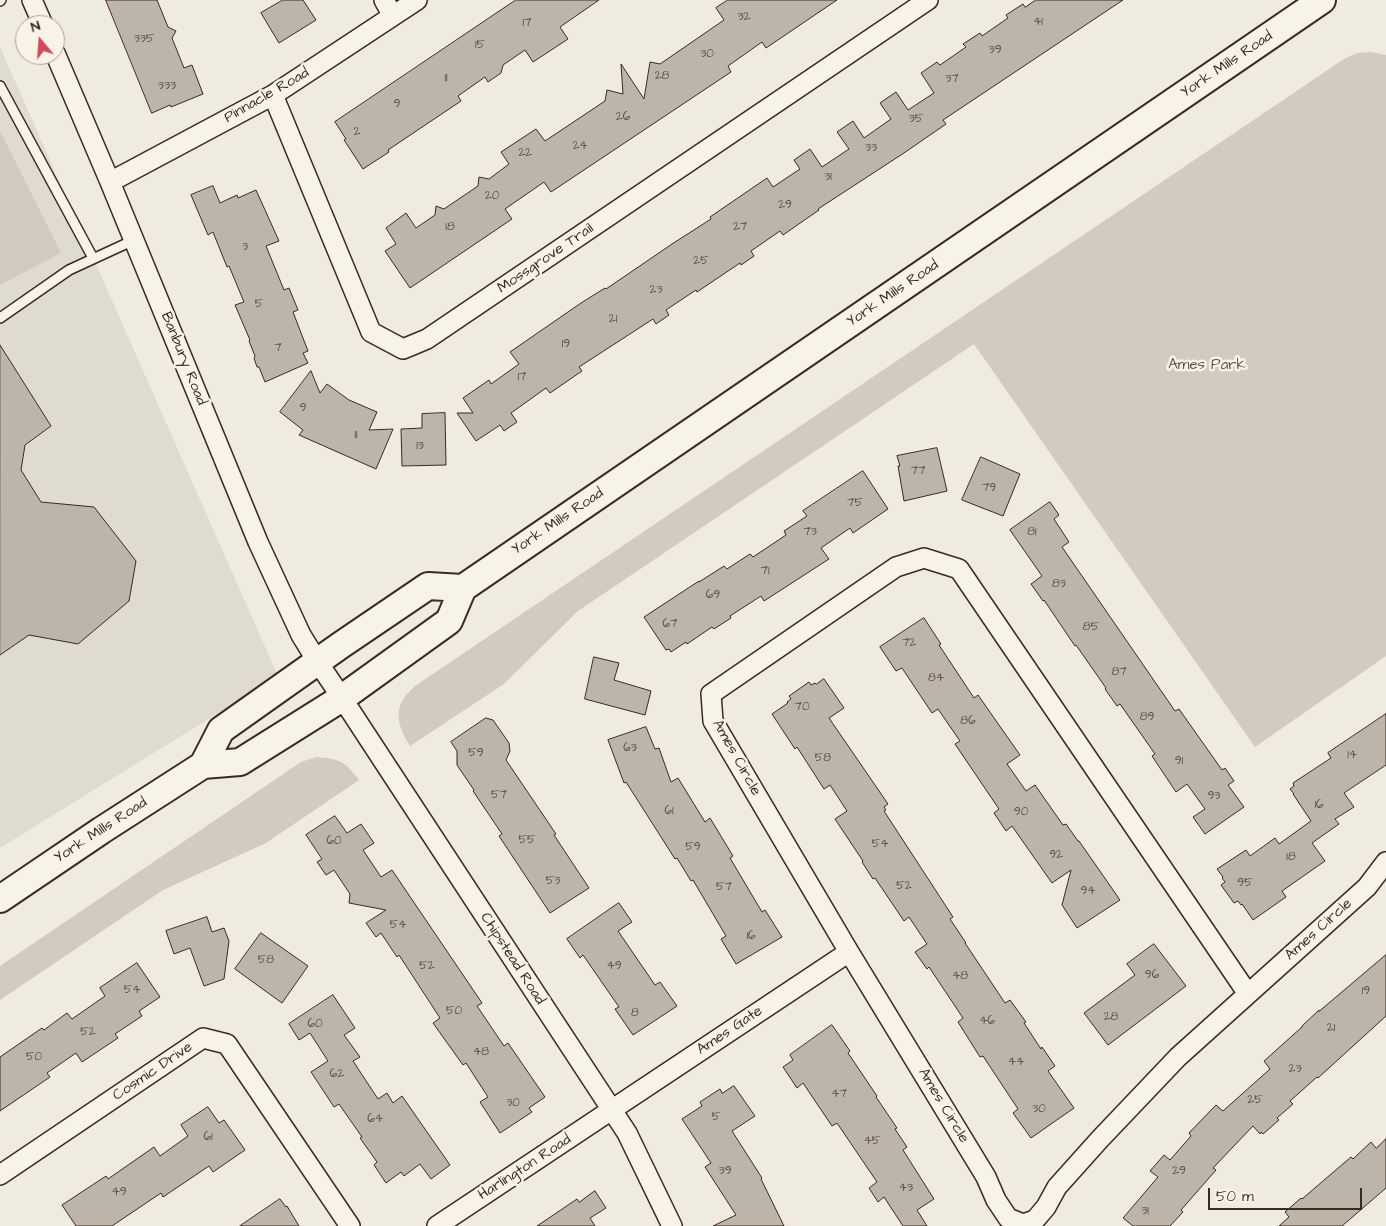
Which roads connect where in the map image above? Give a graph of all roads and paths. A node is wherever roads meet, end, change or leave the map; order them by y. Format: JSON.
{"nodes":[{"id":1,"x":32,"y":0,"type":"edge"},
{"id":2,"x":417,"y":0,"type":"edge"},
{"id":3,"x":928,"y":0,"type":"edge"},
{"id":4,"x":1322,"y":0,"type":"edge"},
{"id":5,"x":388,"y":8,"type":"edge"},
{"id":6,"x":39,"y":15,"type":"edge"},
{"id":7,"x":60,"y":65,"type":"edge"},
{"id":8,"x":0,"y":86,"type":"edge"},
{"id":9,"x":273,"y":95,"type":"junction"},
{"id":10,"x":110,"y":182,"type":"junction"},
{"id":11,"x":134,"y":240,"type":"junction"},
{"id":12,"x":93,"y":258,"type":"junction"},
{"id":13,"x":0,"y":318,"type":"edge"},
{"id":14,"x":463,"y":588,"type":"junction"},
{"id":15,"x":317,"y":661,"type":"junction"},
{"id":16,"x":342,"y":698,"type":"junction"},
{"id":17,"x":203,"y":765,"type":"junction"},
{"id":18,"x":1386,"y":862,"type":"edge"},
{"id":19,"x":0,"y":899,"type":"edge"},
{"id":20,"x":848,"y":952,"type":"junction"},
{"id":21,"x":1248,"y":994,"type":"junction"},
{"id":22,"x":611,"y":1110,"type":"junction"},
{"id":23,"x":0,"y":1175,"type":"edge"},
{"id":24,"x":350,"y":1226,"type":"edge"},
{"id":25,"x":438,"y":1226,"type":"edge"},
{"id":26,"x":672,"y":1226,"type":"edge"}],
"edges":[{"from":1,"to":6,"type":"street"},
{"from":2,"to":5,"type":"street","name":"Pinnacle Road"},
{"from":3,"to":9,"type":"street","name":"Mossgrove Trail"},
{"from":4,"to":14,"type":"main road","name":"York Mills Road"},
{"from":5,"to":9,"type":"street","name":"Pinnacle Road"},
{"from":7,"to":10,"type":"street","name":"Banbury Road"},
{"from":8,"to":12,"type":"lane"},
{"from":9,"to":10,"type":"street","name":"Pinnacle Road"},
{"from":10,"to":11,"type":"street","name":"Banbury Road"},
{"from":11,"to":12,"type":"lane"},
{"from":11,"to":15,"type":"street","name":"Banbury Road"},
{"from":12,"to":13,"type":"lane"},
{"from":14,"to":15,"type":"main road"},
{"from":14,"to":16,"type":"main road","name":"York Mills Road"},
{"from":15,"to":16,"type":"street","name":"Banbury Road"},
{"from":15,"to":17,"type":"main road"},
{"from":16,"to":17,"type":"main road","name":"York Mills Road"},
{"from":16,"to":22,"type":"street","name":"Chipstead Road"},
{"from":17,"to":19,"type":"main road","name":"York Mills Road"},
{"from":18,"to":21,"type":"street","name":"Ames Circle"},
{"from":20,"to":21,"type":"street","name":"Ames Circle"},
{"from":20,"to":21,"type":"street","name":"Ames Circle"},
{"from":20,"to":22,"type":"street","name":"Ames Gate"},
{"from":22,"to":25,"type":"street","name":"Harlington Road"},
{"from":22,"to":26,"type":"street","name":"Chipstead Road"},
{"from":23,"to":24,"type":"street","name":"Cosmic Drive"}]}
